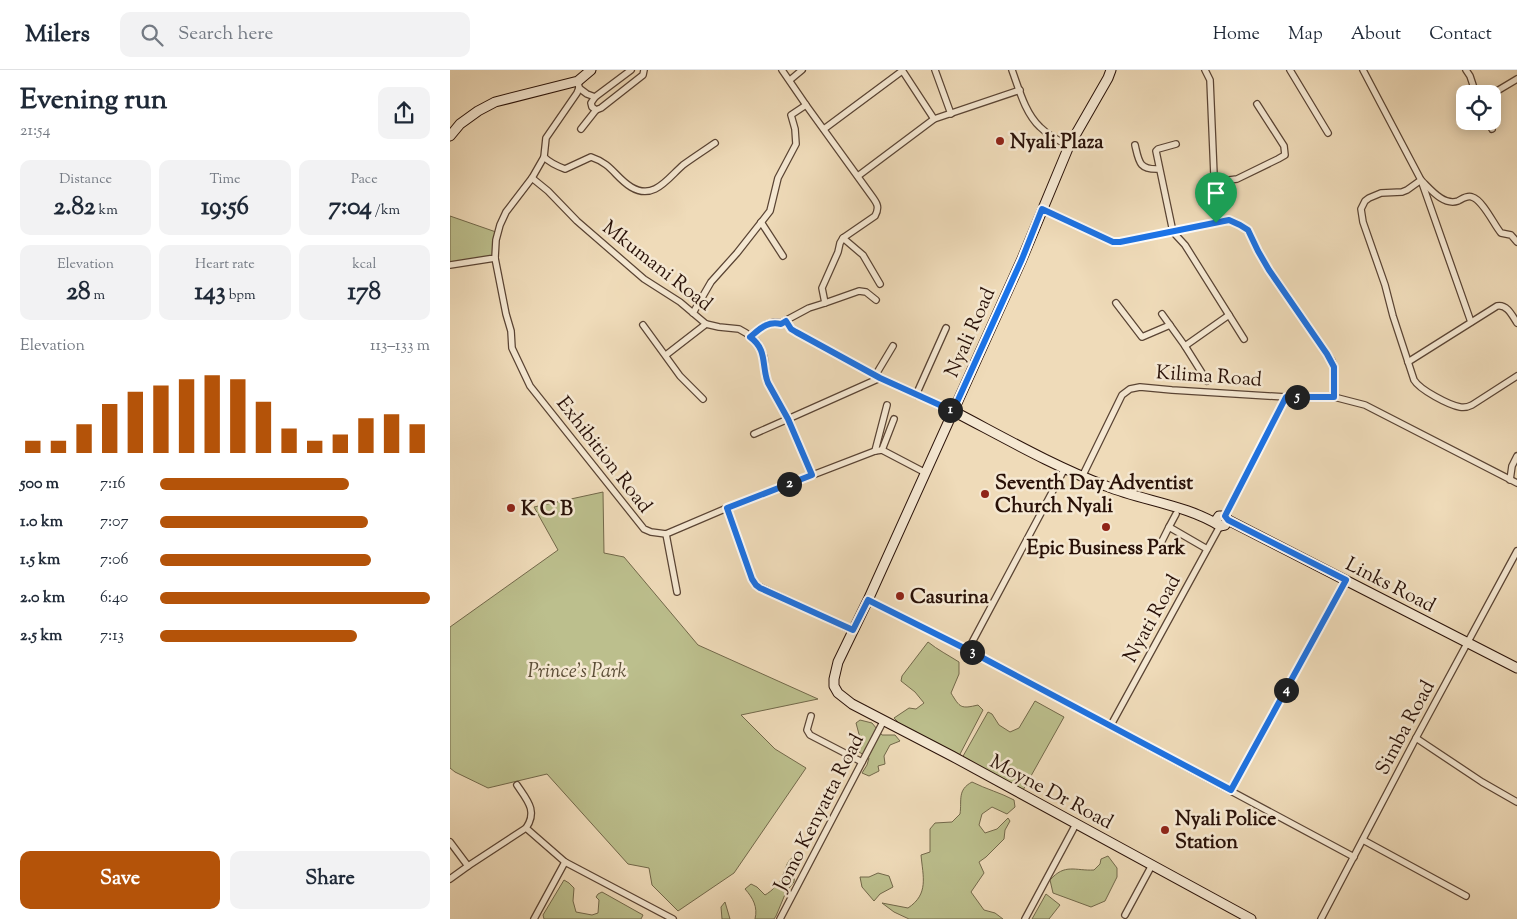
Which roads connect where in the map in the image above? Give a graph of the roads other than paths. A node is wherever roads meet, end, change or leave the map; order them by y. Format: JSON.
{"nodes":[{"id":1,"x":591,"y":70,"type":"edge"},
{"id":2,"x":631,"y":70,"type":"edge"},
{"id":3,"x":644,"y":70,"type":"edge"},
{"id":4,"x":782,"y":70,"type":"edge"},
{"id":5,"x":802,"y":70,"type":"edge"},
{"id":6,"x":902,"y":70,"type":"edge"},
{"id":7,"x":935,"y":70,"type":"edge"},
{"id":8,"x":1012,"y":70,"type":"edge"},
{"id":9,"x":1111,"y":70,"type":"edge"},
{"id":10,"x":1206,"y":70,"type":"edge"},
{"id":11,"x":1290,"y":70,"type":"edge"},
{"id":12,"x":1363,"y":70,"type":"edge"},
{"id":13,"x":1466,"y":70,"type":"edge"},
{"id":14,"x":1517,"y":79,"type":"edge"},
{"id":15,"x":790,"y":80,"type":"junction"},
{"id":16,"x":578,"y":85,"type":"junction"},
{"id":17,"x":1473,"y":85,"type":"edge"},
{"id":18,"x":1501,"y":89,"type":"edge"},
{"id":19,"x":1020,"y":90,"type":"junction"},
{"id":20,"x":595,"y":97,"type":"junction"},
{"id":21,"x":1257,"y":104,"type":"dead end"},
{"id":22,"x":806,"y":105,"type":"junction"},
{"id":23,"x":596,"y":110,"type":"junction"},
{"id":24,"x":951,"y":114,"type":"junction"},
{"id":25,"x":934,"y":119,"type":"junction"},
{"id":26,"x":581,"y":129,"type":"dead end"},
{"id":27,"x":824,"y":129,"type":"junction"},
{"id":28,"x":1328,"y":133,"type":"dead end"},
{"id":29,"x":450,"y":136,"type":"edge"},
{"id":30,"x":715,"y":143,"type":"dead end"},
{"id":31,"x":1176,"y":144,"type":"dead end"},
{"id":32,"x":1135,"y":145,"type":"dead end"},
{"id":33,"x":1070,"y":146,"type":"junction"},
{"id":34,"x":544,"y":157,"type":"junction"},
{"id":35,"x":1159,"y":169,"type":"junction"},
{"id":36,"x":858,"y":176,"type":"junction"},
{"id":37,"x":532,"y":178,"type":"junction"},
{"id":38,"x":1421,"y":180,"type":"junction"},
{"id":39,"x":1214,"y":182,"type":"junction"},
{"id":40,"x":1042,"y":209,"type":"junction"},
{"id":41,"x":761,"y":222,"type":"junction"},
{"id":42,"x":1216,"y":223,"type":"junction"},
{"id":43,"x":1173,"y":232,"type":"junction"},
{"id":44,"x":843,"y":238,"type":"junction"},
{"id":45,"x":1517,"y":242,"type":"edge"},
{"id":46,"x":783,"y":256,"type":"dead end"},
{"id":47,"x":495,"y":258,"type":"junction"},
{"id":48,"x":450,"y":265,"type":"edge"},
{"id":49,"x":880,"y":284,"type":"dead end"},
{"id":50,"x":876,"y":300,"type":"dead end"},
{"id":51,"x":825,"y":303,"type":"junction"},
{"id":52,"x":1116,"y":303,"type":"dead end"},
{"id":53,"x":693,"y":313,"type":"junction"},
{"id":54,"x":1162,"y":314,"type":"dead end"},
{"id":55,"x":1229,"y":315,"type":"junction"},
{"id":56,"x":786,"y":321,"type":"junction"},
{"id":57,"x":1471,"y":322,"type":"junction"},
{"id":58,"x":1517,"y":323,"type":"edge"},
{"id":59,"x":706,"y":324,"type":"junction"},
{"id":60,"x":643,"y":325,"type":"dead end"},
{"id":61,"x":1170,"y":325,"type":"junction"},
{"id":62,"x":946,"y":328,"type":"dead end"},
{"id":63,"x":750,"y":337,"type":"junction"},
{"id":64,"x":1244,"y":338,"type":"dead end"},
{"id":65,"x":893,"y":346,"type":"dead end"},
{"id":66,"x":1185,"y":346,"type":"junction"},
{"id":67,"x":666,"y":355,"type":"junction"},
{"id":68,"x":1408,"y":362,"type":"junction"},
{"id":69,"x":1517,"y":376,"type":"edge"},
{"id":70,"x":878,"y":377,"type":"junction"},
{"id":71,"x":1207,"y":381,"type":"dead end"},
{"id":72,"x":916,"y":395,"type":"junction"},
{"id":73,"x":1286,"y":397,"type":"junction"},
{"id":74,"x":1334,"y":397,"type":"junction"},
{"id":75,"x":703,"y":398,"type":"dead end"},
{"id":76,"x":887,"y":405,"type":"dead end"},
{"id":77,"x":953,"y":411,"type":"junction"},
{"id":78,"x":788,"y":419,"type":"junction"},
{"id":79,"x":894,"y":419,"type":"dead end"},
{"id":80,"x":754,"y":434,"type":"dead end"},
{"id":81,"x":875,"y":450,"type":"junction"},
{"id":82,"x":882,"y":450,"type":"junction"},
{"id":83,"x":1517,"y":456,"type":"edge"},
{"id":84,"x":1065,"y":468,"type":"junction"},
{"id":85,"x":924,"y":472,"type":"junction"},
{"id":86,"x":812,"y":475,"type":"junction"},
{"id":87,"x":1082,"y":477,"type":"junction"},
{"id":88,"x":1510,"y":480,"type":"junction"},
{"id":89,"x":1517,"y":484,"type":"edge"},
{"id":90,"x":727,"y":508,"type":"junction"},
{"id":91,"x":1176,"y":514,"type":"dead end"},
{"id":92,"x":1222,"y":521,"type":"junction"},
{"id":93,"x":1169,"y":527,"type":"junction"},
{"id":94,"x":666,"y":534,"type":"junction"},
{"id":95,"x":1161,"y":543,"type":"dead end"},
{"id":96,"x":1207,"y":549,"type":"junction"},
{"id":97,"x":1517,"y":551,"type":"edge"},
{"id":98,"x":1346,"y":580,"type":"junction"},
{"id":99,"x":677,"y":592,"type":"dead end"},
{"id":100,"x":868,"y":600,"type":"junction"},
{"id":101,"x":853,"y":630,"type":"junction"},
{"id":102,"x":1467,"y":643,"type":"junction"},
{"id":103,"x":968,"y":650,"type":"junction"},
{"id":104,"x":1517,"y":668,"type":"edge"},
{"id":105,"x":838,"y":692,"type":"joint"},
{"id":106,"x":811,"y":716,"type":"dead end"},
{"id":107,"x":884,"y":720,"type":"junction"},
{"id":108,"x":1111,"y":725,"type":"junction"},
{"id":109,"x":1416,"y":738,"type":"junction"},
{"id":110,"x":862,"y":762,"type":"junction"},
{"id":111,"x":517,"y":785,"type":"dead end"},
{"id":112,"x":1231,"y":790,"type":"junction"},
{"id":113,"x":1517,"y":802,"type":"edge"},
{"id":114,"x":1076,"y":824,"type":"junction"},
{"id":115,"x":526,"y":828,"type":"junction"},
{"id":116,"x":1363,"y":840,"type":"junction"},
{"id":117,"x":450,"y":842,"type":"edge"},
{"id":118,"x":1354,"y":857,"type":"junction"},
{"id":119,"x":565,"y":862,"type":"junction"},
{"id":120,"x":1152,"y":865,"type":"junction"},
{"id":121,"x":468,"y":866,"type":"junction"},
{"id":122,"x":450,"y":879,"type":"edge"},
{"id":123,"x":1466,"y":896,"type":"dead end"},
{"id":124,"x":1125,"y":915,"type":"dead end"},
{"id":125,"x":534,"y":919,"type":"edge"},
{"id":126,"x":673,"y":919,"type":"edge"},
{"id":127,"x":780,"y":919,"type":"edge"},
{"id":128,"x":1025,"y":919,"type":"edge"},
{"id":129,"x":1251,"y":919,"type":"edge"},
{"id":130,"x":1321,"y":919,"type":"edge"}],
"edges":[{"from":1,"to":16,"type":"main road"},
{"from":2,"to":20,"type":"street"},
{"from":3,"to":23,"type":"street"},
{"from":4,"to":15,"type":"street"},
{"from":5,"to":15,"type":"street"},
{"from":6,"to":25,"type":"street"},
{"from":6,"to":27,"type":"street"},
{"from":7,"to":24,"type":"street"},
{"from":8,"to":19,"type":"street"},
{"from":9,"to":33,"type":"main road","name":"Nyali Road"},
{"from":10,"to":39,"type":"street"},
{"from":11,"to":28,"type":"street"},
{"from":12,"to":38,"type":"street"},
{"from":13,"to":17,"type":"street"},
{"from":14,"to":18,"type":"street"},
{"from":15,"to":22,"type":"street"},
{"from":16,"to":20,"type":"street"},
{"from":16,"to":29,"type":"main road"},
{"from":16,"to":34,"type":"street","name":"Exhibition Road"},
{"from":19,"to":24,"type":"street"},
{"from":19,"to":33,"type":"street"},
{"from":20,"to":23,"type":"street"},
{"from":21,"to":39,"type":"street"},
{"from":22,"to":27,"type":"street"},
{"from":22,"to":41,"type":"street"},
{"from":23,"to":26,"type":"street"},
{"from":24,"to":25,"type":"street"},
{"from":25,"to":36,"type":"street"},
{"from":27,"to":36,"type":"street"},
{"from":30,"to":34,"type":"street"},
{"from":31,"to":35,"type":"street"},
{"from":32,"to":35,"type":"street"},
{"from":33,"to":40,"type":"main road","name":"Nyali Road"},
{"from":34,"to":37,"type":"street","name":"Exhibition Road"},
{"from":35,"to":43,"type":"street"},
{"from":36,"to":44,"type":"street"},
{"from":37,"to":47,"type":"street","name":"Exhibition Road"},
{"from":37,"to":53,"type":"street","name":"Mkumani Road"},
{"from":38,"to":45,"type":"street"},
{"from":38,"to":57,"type":"street"},
{"from":38,"to":68,"type":"street"},
{"from":39,"to":42,"type":"street"},
{"from":40,"to":43,"type":"street"},
{"from":40,"to":77,"type":"main road","name":"Nyali Road"},
{"from":41,"to":46,"type":"street"},
{"from":41,"to":53,"type":"street"},
{"from":42,"to":43,"type":"street"},
{"from":42,"to":74,"type":"street"},
{"from":43,"to":55,"type":"street"},
{"from":44,"to":49,"type":"street"},
{"from":44,"to":51,"type":"street"},
{"from":47,"to":48,"type":"street"},
{"from":47,"to":94,"type":"street","name":"Exhibition Road"},
{"from":50,"to":51,"type":"street"},
{"from":51,"to":56,"type":"street"},
{"from":52,"to":61,"type":"street"},
{"from":53,"to":59,"type":"street","name":"Mkumani Road"},
{"from":54,"to":61,"type":"street"},
{"from":55,"to":64,"type":"street"},
{"from":55,"to":66,"type":"street"},
{"from":56,"to":63,"type":"street"},
{"from":56,"to":70,"type":"street"},
{"from":57,"to":58,"type":"street"},
{"from":57,"to":68,"type":"street"},
{"from":59,"to":63,"type":"street","name":"Mkumani Road"},
{"from":59,"to":67,"type":"street"},
{"from":60,"to":67,"type":"street"},
{"from":61,"to":66,"type":"street"},
{"from":62,"to":72,"type":"street"},
{"from":63,"to":78,"type":"street"},
{"from":65,"to":70,"type":"street"},
{"from":66,"to":71,"type":"street"},
{"from":67,"to":75,"type":"street"},
{"from":68,"to":69,"type":"street"},
{"from":70,"to":72,"type":"street"},
{"from":70,"to":78,"type":"street"},
{"from":72,"to":77,"type":"street"},
{"from":73,"to":74,"type":"street","name":"Kilima Road"},
{"from":73,"to":87,"type":"street","name":"Kilima Road"},
{"from":73,"to":92,"type":"street","name":"Nyati Road"},
{"from":74,"to":88,"type":"street","name":"Kilima Road"},
{"from":76,"to":81,"type":"street"},
{"from":77,"to":84,"type":"main road","name":"Links Road"},
{"from":77,"to":85,"type":"main road","name":"Nyali Road"},
{"from":78,"to":80,"type":"street"},
{"from":78,"to":86,"type":"street"},
{"from":79,"to":82,"type":"street"},
{"from":81,"to":82,"type":"street"},
{"from":81,"to":86,"type":"street"},
{"from":82,"to":85,"type":"street"},
{"from":83,"to":88,"type":"street"},
{"from":84,"to":87,"type":"main road","name":"Links Road"},
{"from":84,"to":103,"type":"street"},
{"from":85,"to":100,"type":"main road","name":"Nyali Road"},
{"from":86,"to":90,"type":"street"},
{"from":87,"to":92,"type":"main road","name":"Links Road"},
{"from":88,"to":89,"type":"street","name":"Kilima Road"},
{"from":90,"to":94,"type":"street"},
{"from":90,"to":101,"type":"street"},
{"from":91,"to":93,"type":"street"},
{"from":92,"to":96,"type":"street","name":"Nyati Road"},
{"from":92,"to":98,"type":"main road","name":"Links Road"},
{"from":93,"to":95,"type":"street"},
{"from":93,"to":96,"type":"street"},
{"from":94,"to":99,"type":"street"},
{"from":96,"to":108,"type":"street","name":"Nyati Road"},
{"from":97,"to":102,"type":"street","name":"Simba Road"},
{"from":98,"to":102,"type":"main road","name":"Links Road"},
{"from":98,"to":112,"type":"street"},
{"from":100,"to":101,"type":"main road","name":"Nyali Road"},
{"from":100,"to":103,"type":"street"},
{"from":101,"to":105,"type":"main road","name":"Nyali Road"},
{"from":102,"to":104,"type":"main road","name":"Links Road"},
{"from":102,"to":109,"type":"street","name":"Simba Road"},
{"from":103,"to":108,"type":"street"},
{"from":105,"to":107,"type":"main road","name":"Moyne Dr Road"},
{"from":106,"to":110,"type":"street"},
{"from":107,"to":110,"type":"street","name":"Jomo Kenyatta Road"},
{"from":107,"to":114,"type":"main road","name":"Moyne Dr Road"},
{"from":108,"to":112,"type":"street"},
{"from":109,"to":113,"type":"street"},
{"from":109,"to":116,"type":"street","name":"Simba Road"},
{"from":110,"to":127,"type":"street","name":"Jomo Kenyatta Road"},
{"from":111,"to":115,"type":"street"},
{"from":112,"to":118,"type":"street"},
{"from":114,"to":120,"type":"main road","name":"Moyne Dr Road"},
{"from":114,"to":128,"type":"street"},
{"from":115,"to":119,"type":"street"},
{"from":115,"to":121,"type":"street"},
{"from":116,"to":118,"type":"street","name":"Simba Road"},
{"from":116,"to":123,"type":"street"},
{"from":117,"to":121,"type":"street"},
{"from":118,"to":130,"type":"street","name":"Simba Road"},
{"from":119,"to":125,"type":"street"},
{"from":119,"to":126,"type":"street"},
{"from":120,"to":124,"type":"street"},
{"from":120,"to":129,"type":"main road","name":"Moyne Dr Road"},
{"from":121,"to":122,"type":"street"}]}
